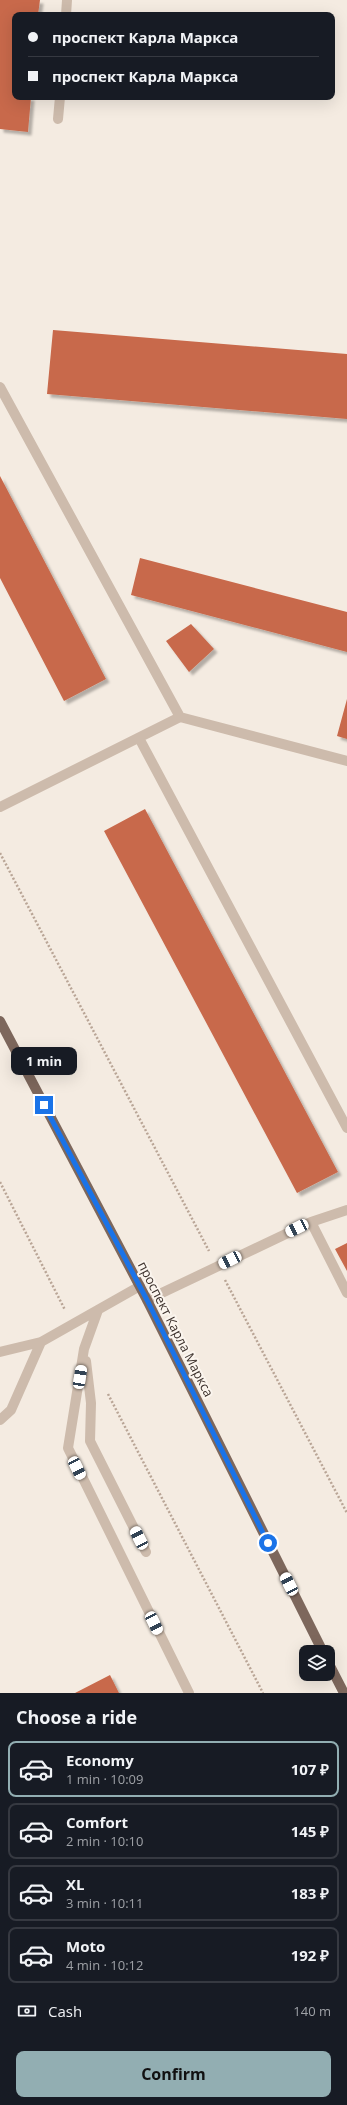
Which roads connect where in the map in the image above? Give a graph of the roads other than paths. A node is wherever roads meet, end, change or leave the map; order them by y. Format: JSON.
{"nodes":[{"id":1,"x":67,"y":0,"type":"edge"},
{"id":2,"x":66,"y":12,"type":"edge"},
{"id":3,"x":60,"y":100,"type":"edge"},
{"id":4,"x":58,"y":119,"type":"dead end"},
{"id":5,"x":0,"y":387,"type":"edge"},
{"id":6,"x":180,"y":717,"type":"junction"},
{"id":7,"x":139,"y":738,"type":"junction"},
{"id":8,"x":347,"y":761,"type":"edge"},
{"id":9,"x":0,"y":806,"type":"edge"},
{"id":10,"x":0,"y":1021,"type":"edge"},
{"id":11,"x":347,"y":1128,"type":"edge"},
{"id":12,"x":347,"y":1210,"type":"edge"},
{"id":13,"x":311,"y":1222,"type":"junction"},
{"id":14,"x":140,"y":1286,"type":"junction"},
{"id":15,"x":347,"y":1293,"type":"edge"},
{"id":16,"x":147,"y":1300,"type":"junction"},
{"id":17,"x":98,"y":1310,"type":"junction"},
{"id":18,"x":41,"y":1342,"type":"junction"},
{"id":19,"x":84,"y":1349,"type":"junction"},
{"id":20,"x":0,"y":1352,"type":"edge"},
{"id":21,"x":0,"y":1420,"type":"edge"},
{"id":22,"x":146,"y":1552,"type":"dead end"},
{"id":23,"x":320,"y":1645,"type":"edge"},
{"id":24,"x":335,"y":1676,"type":"edge"},
{"id":25,"x":189,"y":1693,"type":"edge"},
{"id":26,"x":344,"y":1693,"type":"edge"}],
"edges":[{"from":1,"to":2,"type":"street"},
{"from":3,"to":4,"type":"street"},
{"from":5,"to":6,"type":"street"},
{"from":6,"to":7,"type":"street"},
{"from":6,"to":8,"type":"street"},
{"from":7,"to":9,"type":"street"},
{"from":7,"to":11,"type":"street"},
{"from":10,"to":14,"type":"main road","name":"проспект Карла Маркса"},
{"from":12,"to":13,"type":"street"},
{"from":13,"to":15,"type":"street"},
{"from":13,"to":16,"type":"street"},
{"from":14,"to":16,"type":"main road","name":"проспект Карла Маркса"},
{"from":14,"to":17,"type":"street"},
{"from":16,"to":23,"type":"main road","name":"проспект Карла Маркса"},
{"from":17,"to":18,"type":"street"},
{"from":17,"to":19,"type":"street"},
{"from":18,"to":20,"type":"street"},
{"from":18,"to":21,"type":"street"},
{"from":19,"to":22,"type":"street"},
{"from":19,"to":25,"type":"street"},
{"from":24,"to":26,"type":"main road"}]}
